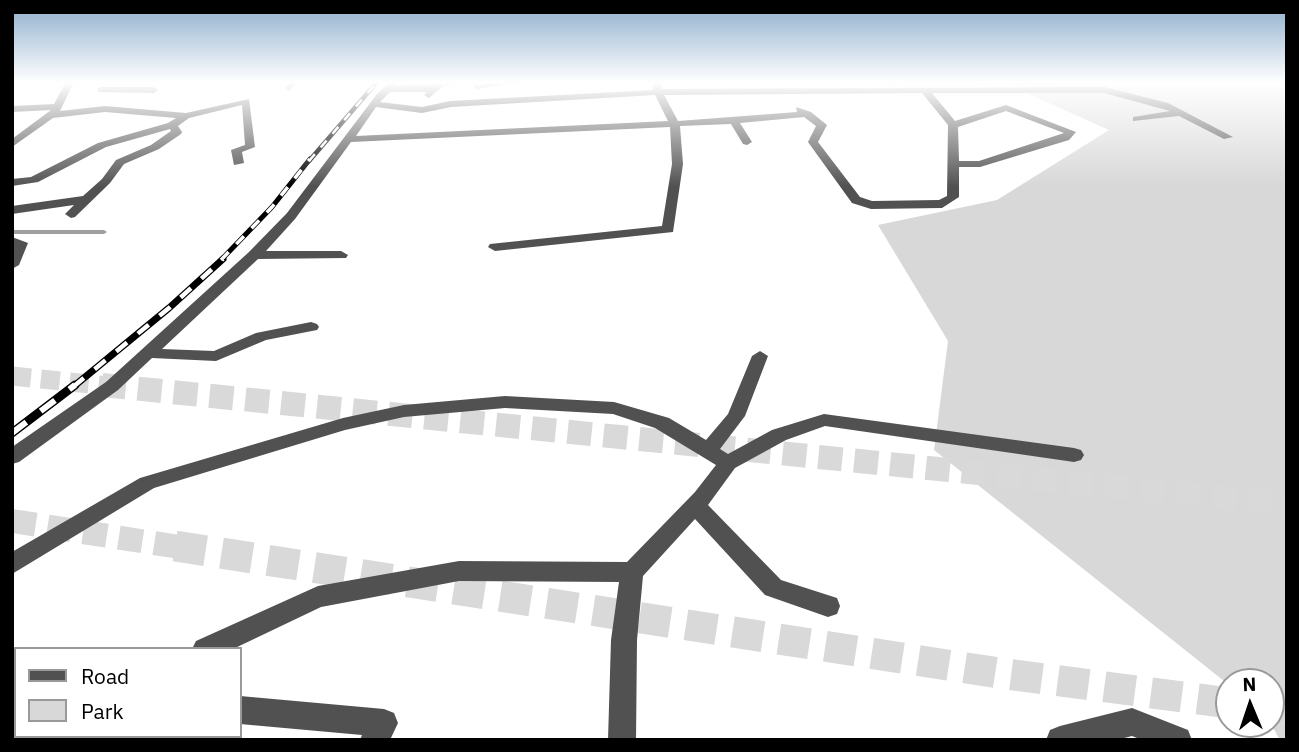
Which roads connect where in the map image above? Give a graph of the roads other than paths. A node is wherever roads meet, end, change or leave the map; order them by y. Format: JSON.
{"nodes":[{"id":1,"x":47,"y":117,"type":"edge"},
{"id":2,"x":184,"y":117,"type":"edge"},
{"id":3,"x":247,"y":117,"type":"edge"},
{"id":4,"x":364,"y":117,"type":"edge"},
{"id":5,"x":491,"y":117,"type":"edge"},
{"id":6,"x":626,"y":117,"type":"edge"},
{"id":7,"x":672,"y":117,"type":"edge"},
{"id":8,"x":775,"y":117,"type":"edge"},
{"id":9,"x":811,"y":117,"type":"edge"},
{"id":10,"x":946,"y":117,"type":"edge"},
{"id":11,"x":978,"y":117,"type":"edge"},
{"id":12,"x":1031,"y":117,"type":"edge"},
{"id":13,"x":1151,"y":117,"type":"edge"},
{"id":14,"x":1191,"y":117,"type":"edge"},
{"id":15,"x":1136,"y":119,"type":"dead end"},
{"id":16,"x":734,"y":121,"type":"junction"},
{"id":17,"x":675,"y":123,"type":"junction"},
{"id":18,"x":172,"y":125,"type":"junction"},
{"id":19,"x":953,"y":125,"type":"junction"},
{"id":20,"x":1228,"y":137,"type":"dead end"},
{"id":21,"x":348,"y":139,"type":"junction"},
{"id":22,"x":747,"y":142,"type":"dead end"},
{"id":23,"x":12,"y":144,"type":"edge"},
{"id":24,"x":238,"y":163,"type":"dead end"},
{"id":25,"x":953,"y":164,"type":"junction"},
{"id":26,"x":12,"y":183,"type":"edge"},
{"id":27,"x":87,"y":199,"type":"junction"},
{"id":28,"x":12,"y":210,"type":"edge"},
{"id":29,"x":71,"y":214,"type":"dead end"},
{"id":30,"x":12,"y":242,"type":"edge"},
{"id":31,"x":495,"y":247,"type":"dead end"},
{"id":32,"x":254,"y":255,"type":"junction"},
{"id":33,"x":341,"y":256,"type":"dead end"},
{"id":34,"x":12,"y":265,"type":"edge"},
{"id":35,"x":311,"y":327,"type":"dead end"},
{"id":36,"x":148,"y":353,"type":"junction"},
{"id":37,"x":760,"y":356,"type":"dead end"},
{"id":38,"x":708,"y":451,"type":"junction"},
{"id":39,"x":1074,"y":455,"type":"dead end"},
{"id":40,"x":12,"y":457,"type":"edge"},
{"id":41,"x":727,"y":463,"type":"junction"},
{"id":42,"x":695,"y":505,"type":"junction"},
{"id":43,"x":12,"y":564,"type":"edge"},
{"id":44,"x":632,"y":572,"type":"junction"},
{"id":45,"x":828,"y":606,"type":"dead end"},
{"id":46,"x":209,"y":647,"type":"edge"},
{"id":47,"x":242,"y":710,"type":"edge"},
{"id":48,"x":374,"y":740,"type":"edge"},
{"id":49,"x":622,"y":740,"type":"edge"},
{"id":50,"x":1060,"y":740,"type":"edge"},
{"id":51,"x":1178,"y":740,"type":"edge"}],
"edges":[{"from":1,"to":23,"type":"street"},
{"from":2,"to":18,"type":"street"},
{"from":3,"to":24,"type":"street"},
{"from":4,"to":21,"type":"street"},
{"from":5,"to":21,"type":"street"},
{"from":6,"to":17,"type":"street"},
{"from":7,"to":17,"type":"street"},
{"from":8,"to":16,"type":"street"},
{"from":9,"to":25,"type":"street"},
{"from":10,"to":19,"type":"street"},
{"from":11,"to":19,"type":"street"},
{"from":12,"to":25,"type":"street"},
{"from":13,"to":15,"type":"street"},
{"from":14,"to":20,"type":"street"},
{"from":16,"to":17,"type":"street"},
{"from":16,"to":22,"type":"street"},
{"from":17,"to":31,"type":"street"},
{"from":18,"to":26,"type":"street"},
{"from":18,"to":27,"type":"street"},
{"from":19,"to":25,"type":"street"},
{"from":21,"to":32,"type":"street"},
{"from":27,"to":28,"type":"street"},
{"from":27,"to":29,"type":"street"},
{"from":30,"to":34,"type":"street"},
{"from":32,"to":33,"type":"street"},
{"from":32,"to":36,"type":"street"},
{"from":35,"to":36,"type":"street"},
{"from":36,"to":40,"type":"street"},
{"from":37,"to":38,"type":"street"},
{"from":38,"to":41,"type":"street"},
{"from":38,"to":43,"type":"street"},
{"from":39,"to":41,"type":"street"},
{"from":41,"to":42,"type":"street"},
{"from":42,"to":44,"type":"street"},
{"from":42,"to":45,"type":"street"},
{"from":44,"to":46,"type":"street"},
{"from":44,"to":49,"type":"street"},
{"from":47,"to":48,"type":"street"},
{"from":50,"to":51,"type":"street"}]}
